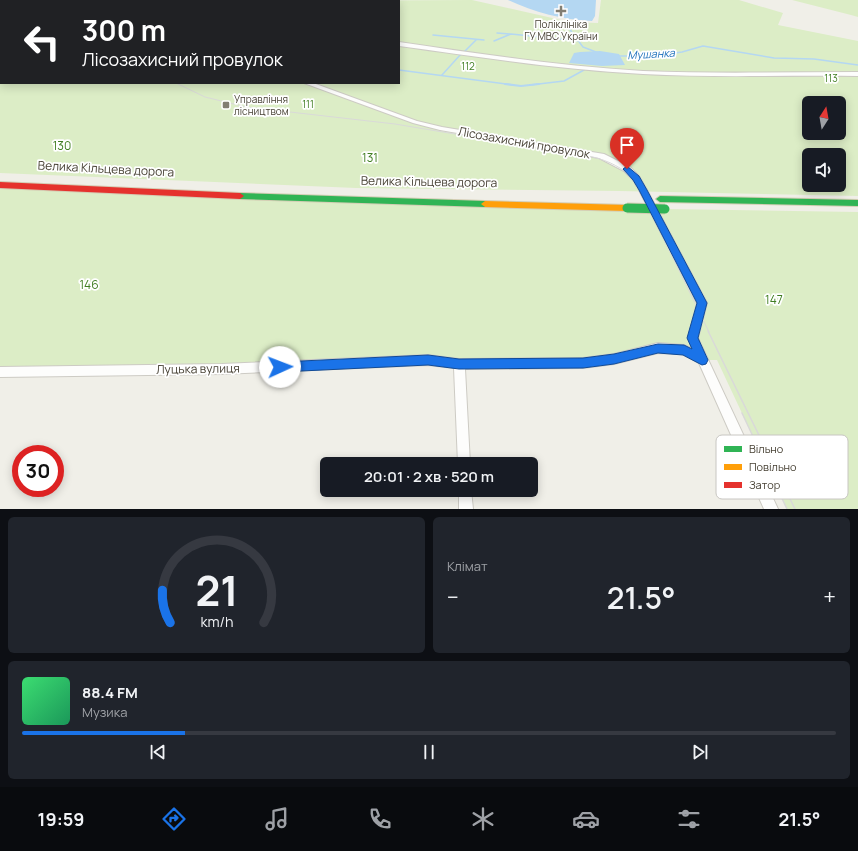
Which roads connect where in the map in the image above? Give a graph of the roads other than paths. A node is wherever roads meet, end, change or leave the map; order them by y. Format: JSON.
{"nodes":[{"id":1,"x":400,"y":44,"type":"edge"},
{"id":2,"x":858,"y":74,"type":"edge"},
{"id":3,"x":311,"y":84,"type":"edge"},
{"id":4,"x":0,"y":176,"type":"edge"},
{"id":5,"x":0,"y":185,"type":"edge"},
{"id":6,"x":543,"y":196,"type":"dead end"},
{"id":7,"x":637,"y":199,"type":"dead end"},
{"id":8,"x":858,"y":203,"type":"edge"},
{"id":9,"x":669,"y":209,"type":"dead end"},
{"id":10,"x":704,"y":209,"type":"dead end"},
{"id":11,"x":858,"y":212,"type":"edge"},
{"id":12,"x":702,"y":360,"type":"junction"},
{"id":13,"x":459,"y":364,"type":"junction"},
{"id":14,"x":0,"y":372,"type":"edge"},
{"id":15,"x":737,"y":435,"type":"edge"},
{"id":16,"x":464,"y":457,"type":"edge"},
{"id":17,"x":465,"y":497,"type":"edge"},
{"id":18,"x":766,"y":499,"type":"edge"},
{"id":19,"x":466,"y":509,"type":"edge"},
{"id":20,"x":771,"y":509,"type":"edge"}],
"edges":[{"from":1,"to":2,"type":"street"},
{"from":3,"to":12,"type":"street","name":"Лісозахисний провулок"},
{"from":4,"to":6,"type":"main road","name":"Велика Кільцева дорога"},
{"from":5,"to":9,"type":"main road","name":"Велика Кільцева дорога","bridge":true},
{"from":7,"to":8,"type":"main road"},
{"from":10,"to":11,"type":"main road"},
{"from":12,"to":13,"type":"street","name":"Луцька вулиця"},
{"from":12,"to":15,"type":"street","name":"Лісозахисний провулок"},
{"from":13,"to":14,"type":"street","name":"Луцька вулиця"},
{"from":13,"to":16,"type":"street"},
{"from":17,"to":19,"type":"street"},
{"from":18,"to":20,"type":"street","name":"Лісозахисний провулок"}]}
